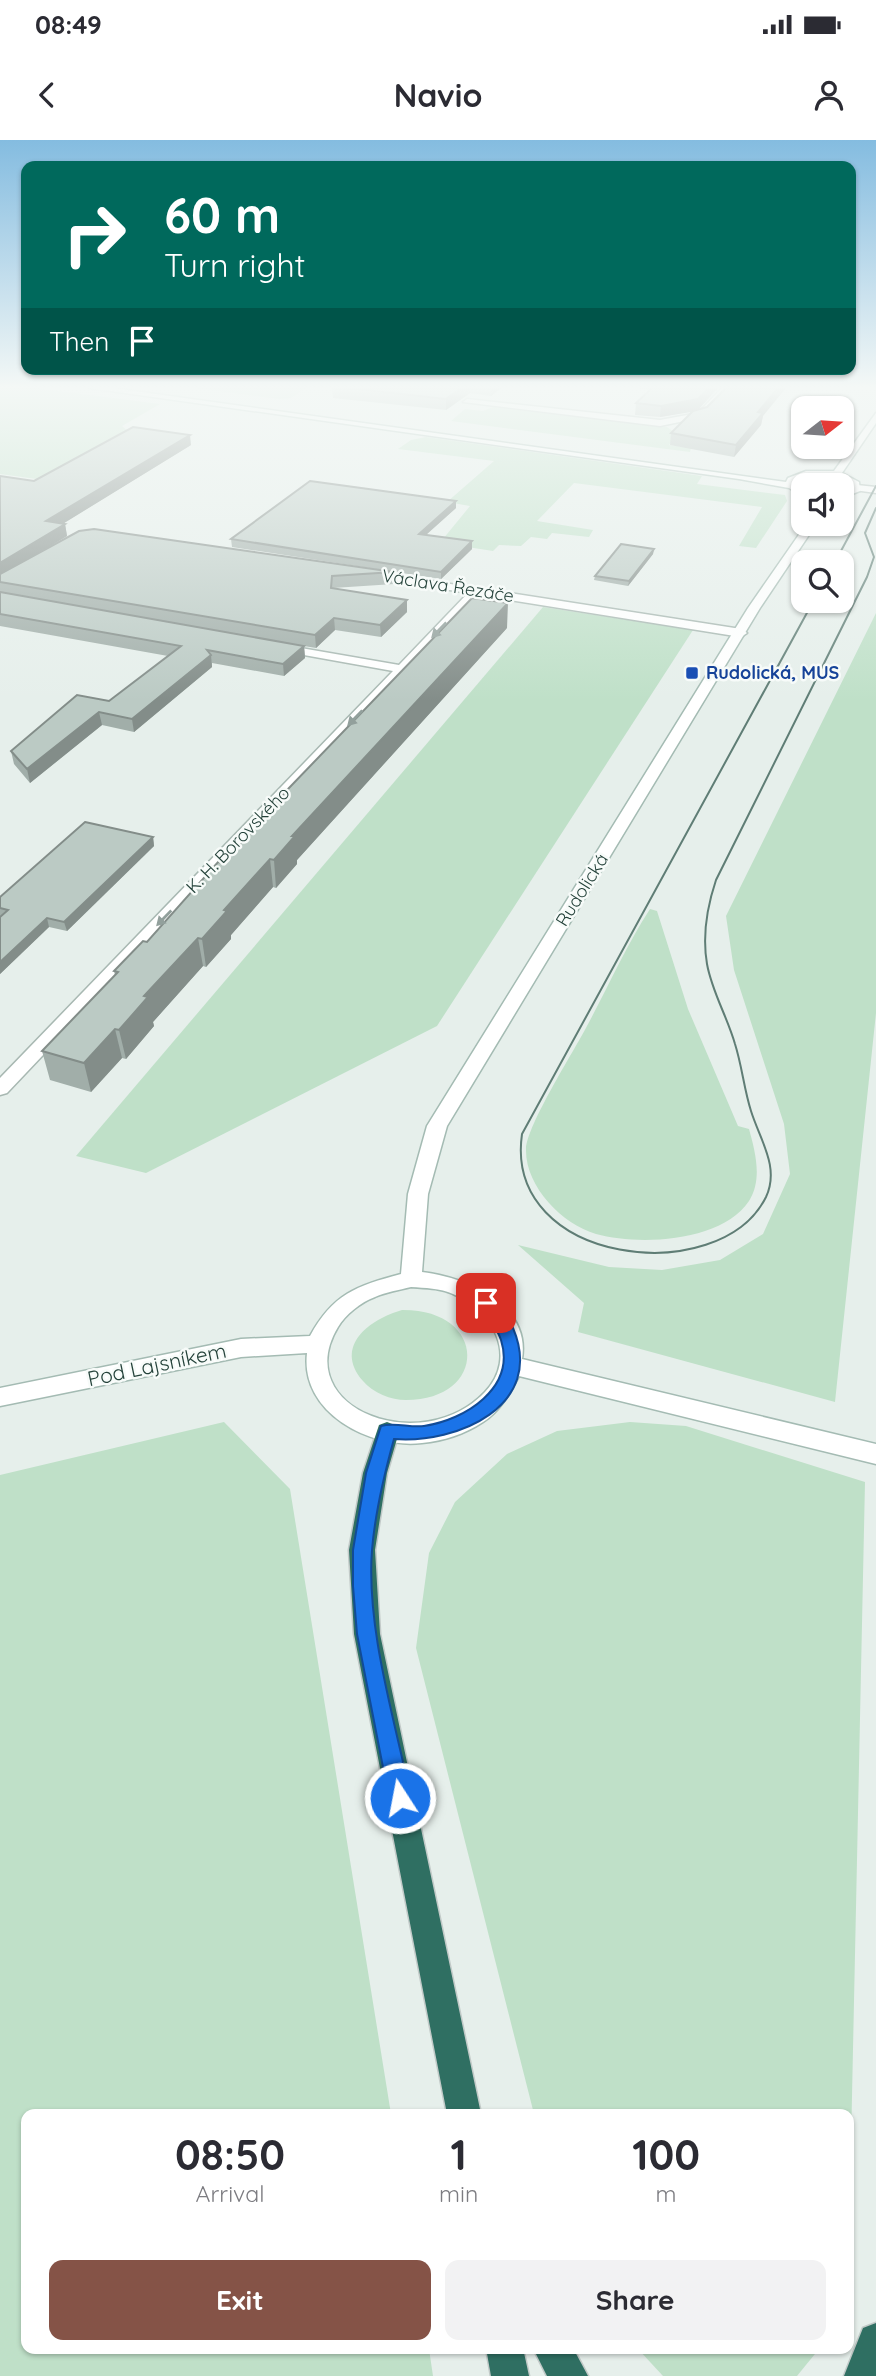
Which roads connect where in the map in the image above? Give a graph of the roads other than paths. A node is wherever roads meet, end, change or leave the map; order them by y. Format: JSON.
{"nodes":[{"id":1,"x":803,"y":536,"type":"edge"},
{"id":2,"x":356,"y":572,"type":"edge"},
{"id":3,"x":477,"y":591,"type":"junction"},
{"id":4,"x":741,"y":633,"type":"junction"},
{"id":5,"x":261,"y":644,"type":"edge"},
{"id":6,"x":402,"y":668,"type":"junction"},
{"id":7,"x":0,"y":1089,"type":"edge"},
{"id":8,"x":411,"y":1279,"type":"junction"},
{"id":9,"x":316,"y":1343,"type":"junction"},
{"id":10,"x":512,"y":1365,"type":"junction"},
{"id":11,"x":0,"y":1397,"type":"edge"},
{"id":12,"x":387,"y":1432,"type":"junction"},
{"id":13,"x":876,"y":1454,"type":"edge"},
{"id":14,"x":463,"y":2109,"type":"edge"},
{"id":15,"x":876,"y":2341,"type":"edge"},
{"id":16,"x":505,"y":2354,"type":"edge"},
{"id":17,"x":555,"y":2354,"type":"edge"},
{"id":18,"x":510,"y":2376,"type":"edge"},
{"id":19,"x":569,"y":2376,"type":"edge"},
{"id":20,"x":863,"y":2376,"type":"edge"}],
"edges":[{"from":1,"to":4,"type":"street","name":"Rudolická"},
{"from":2,"to":3,"type":"street","name":"Václava Řezáče"},
{"from":3,"to":4,"type":"street","name":"Václava Řezáče"},
{"from":3,"to":6,"type":"street","name":"K. H. Borovského","one_way":true},
{"from":4,"to":8,"type":"street","name":"Rudolická"},
{"from":5,"to":6,"type":"street"},
{"from":6,"to":7,"type":"street","name":"K. H. Borovského","one_way":true},
{"from":8,"to":9,"type":"street"},
{"from":8,"to":10,"type":"street"},
{"from":9,"to":11,"type":"street","name":"Pod Lajsníkem"},
{"from":9,"to":12,"type":"street"},
{"from":10,"to":12,"type":"street"},
{"from":10,"to":13,"type":"street"},
{"from":12,"to":14,"type":"highway"},
{"from":15,"to":20,"type":"highway"},
{"from":16,"to":18,"type":"highway"},
{"from":17,"to":19,"type":"highway"}]}
